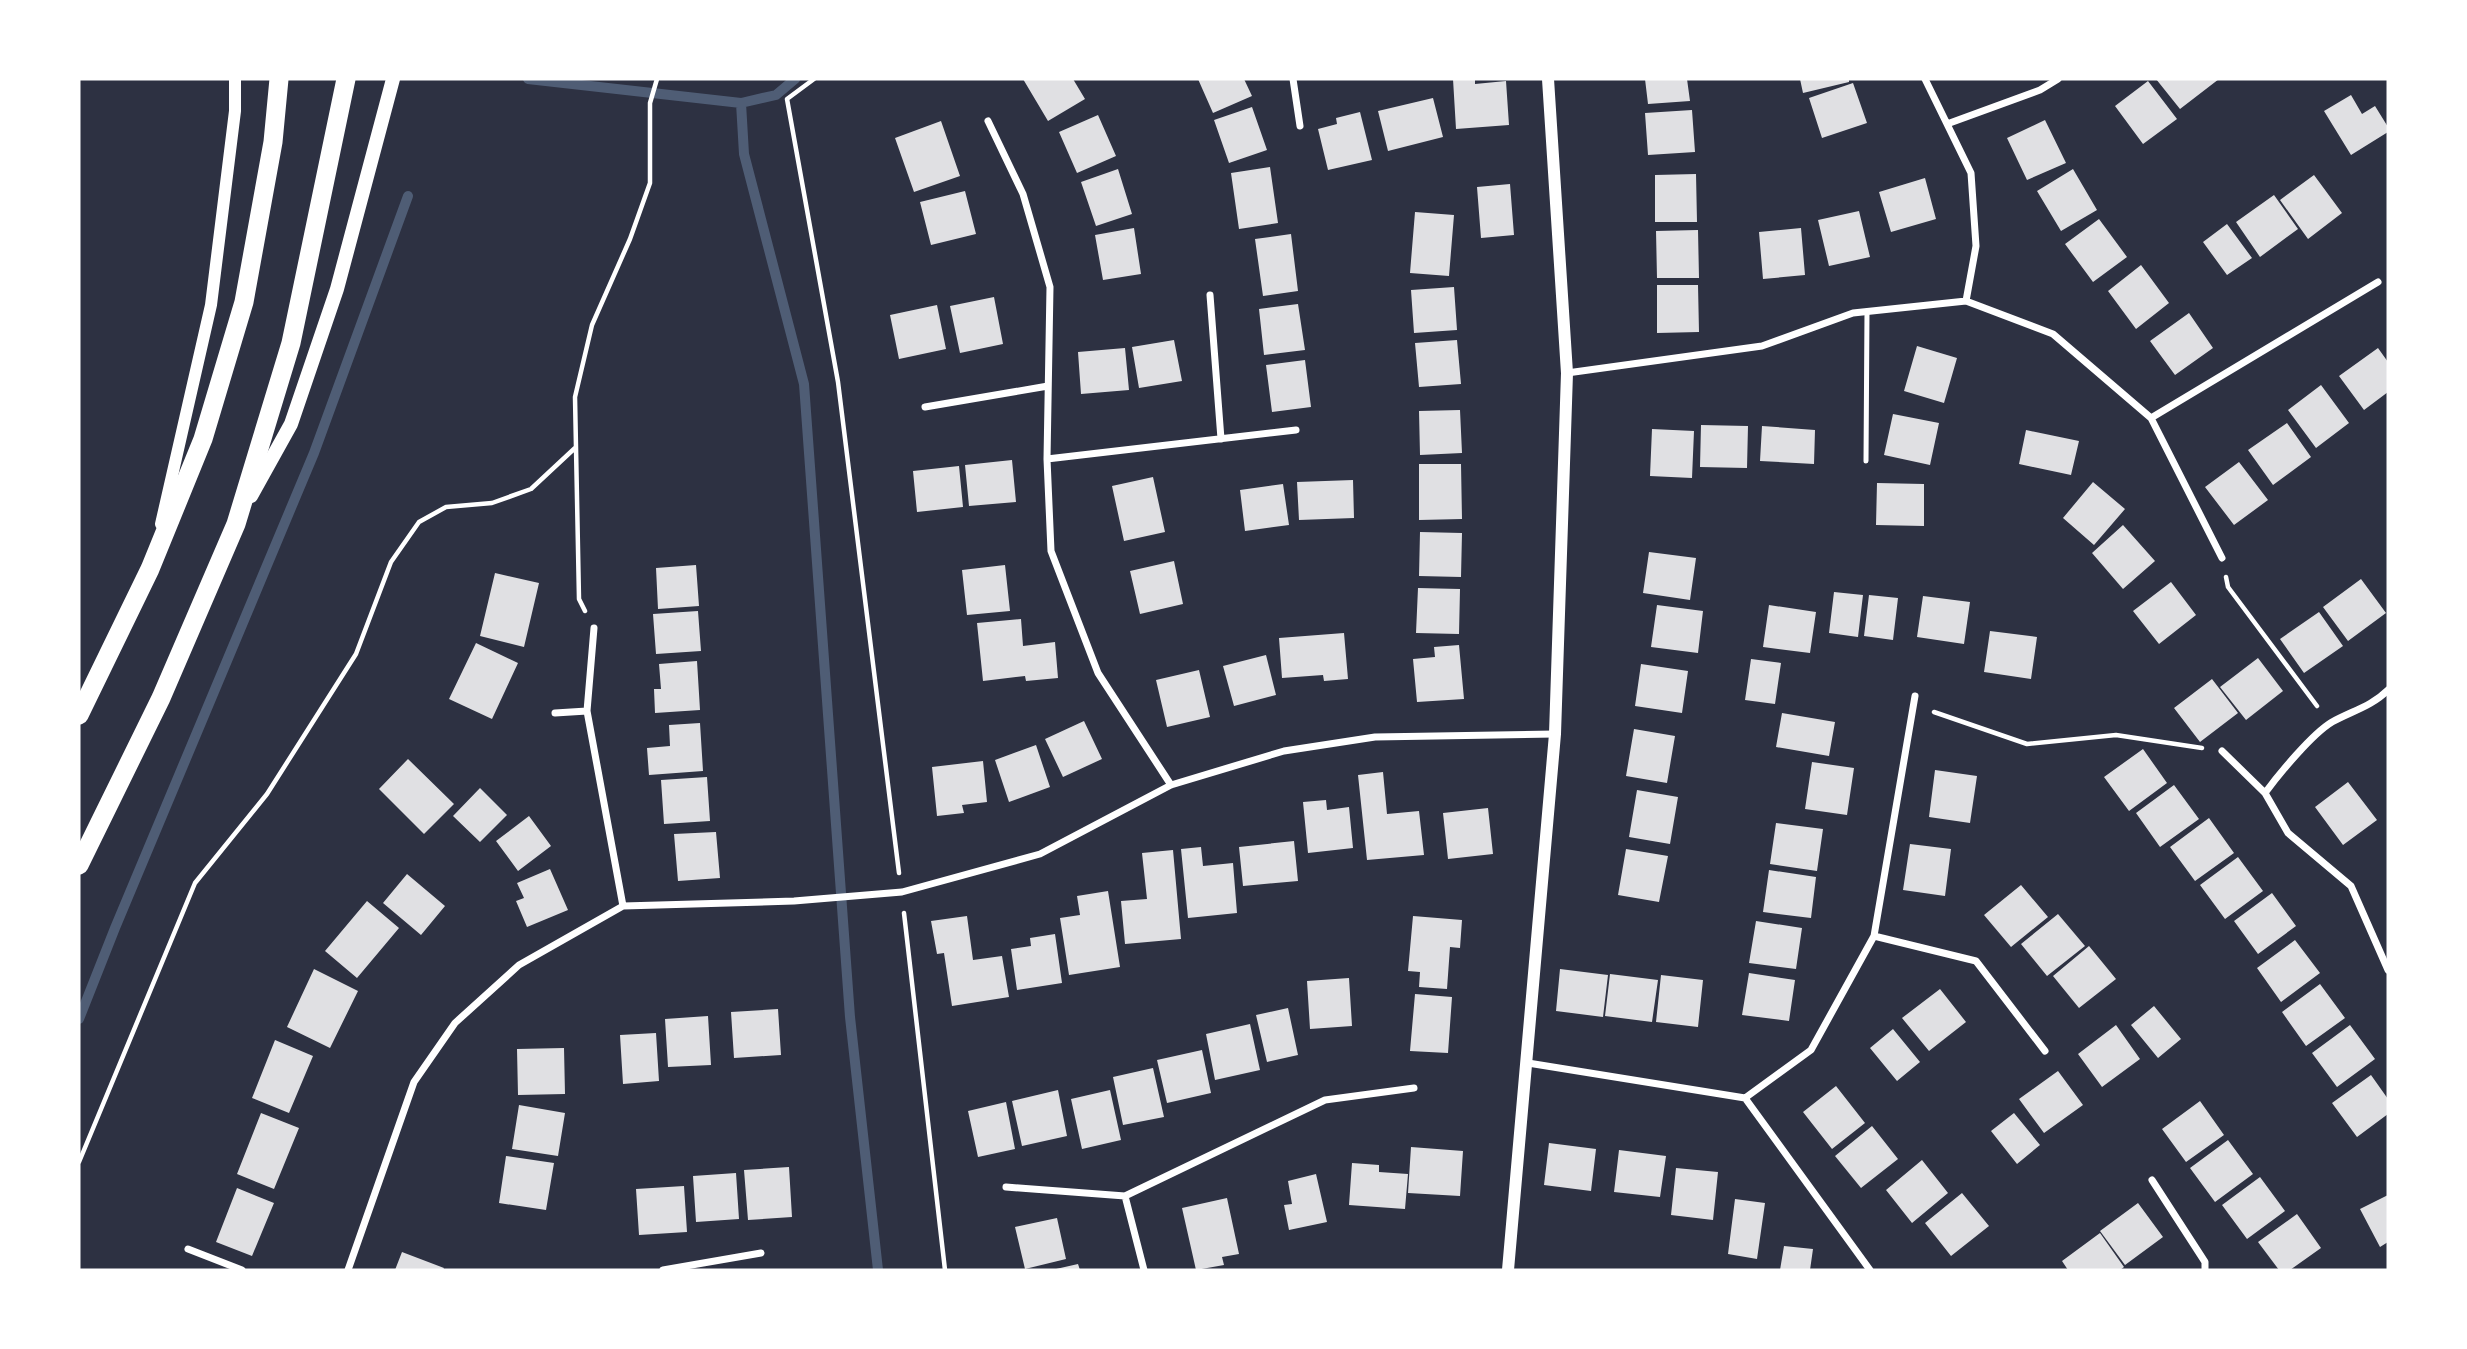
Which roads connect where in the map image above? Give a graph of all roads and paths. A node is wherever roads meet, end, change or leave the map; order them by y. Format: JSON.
{"nodes":[{"id":1,"x":235,"y":79,"type":"edge"},
{"id":2,"x":279,"y":79,"type":"edge"},
{"id":3,"x":346,"y":79,"type":"edge"},
{"id":4,"x":393,"y":79,"type":"edge"},
{"id":5,"x":657,"y":79,"type":"edge"},
{"id":6,"x":814,"y":79,"type":"edge"},
{"id":7,"x":1293,"y":79,"type":"edge"},
{"id":8,"x":1548,"y":79,"type":"edge"},
{"id":9,"x":1925,"y":79,"type":"edge"},
{"id":10,"x":2058,"y":79,"type":"edge"},
{"id":11,"x":988,"y":121,"type":"dead end"},
{"id":12,"x":1947,"y":124,"type":"junction"},
{"id":13,"x":1300,"y":126,"type":"dead end"},
{"id":14,"x":2378,"y":282,"type":"dead end"},
{"id":15,"x":1210,"y":295,"type":"dead end"},
{"id":16,"x":1966,"y":301,"type":"junction"},
{"id":17,"x":1867,"y":311,"type":"junction"},
{"id":18,"x":1567,"y":373,"type":"junction"},
{"id":19,"x":1048,"y":386,"type":"junction"},
{"id":20,"x":925,"y":407,"type":"dead end"},
{"id":21,"x":2151,"y":418,"type":"junction"},
{"id":22,"x":1296,"y":430,"type":"dead end"},
{"id":23,"x":1222,"y":439,"type":"junction"},
{"id":24,"x":575,"y":448,"type":"junction"},
{"id":25,"x":1047,"y":459,"type":"junction"},
{"id":26,"x":1866,"y":461,"type":"dead end"},
{"id":27,"x":236,"y":524,"type":"junction"},
{"id":28,"x":2222,"y":558,"type":"joint"},
{"id":29,"x":150,"y":569,"type":"junction"},
{"id":30,"x":594,"y":628,"type":"joint"},
{"id":31,"x":2388,"y":690,"type":"edge"},
{"id":32,"x":1916,"y":696,"type":"dead end"},
{"id":33,"x":1913,"y":705,"type":"junction"},
{"id":34,"x":587,"y":711,"type":"junction"},
{"id":35,"x":555,"y":713,"type":"dead end"},
{"id":36,"x":79,"y":715,"type":"edge"},
{"id":37,"x":2330,"y":723,"type":"junction"},
{"id":38,"x":1555,"y":734,"type":"junction"},
{"id":39,"x":2222,"y":751,"type":"joint"},
{"id":40,"x":1171,"y":786,"type":"junction"},
{"id":41,"x":2265,"y":793,"type":"junction"},
{"id":42,"x":79,"y":865,"type":"edge"},
{"id":43,"x":902,"y":892,"type":"junction"},
{"id":44,"x":624,"y":906,"type":"junction"},
{"id":45,"x":1874,"y":936,"type":"junction"},
{"id":46,"x":2388,"y":970,"type":"edge"},
{"id":47,"x":2045,"y":1051,"type":"dead end"},
{"id":48,"x":1528,"y":1063,"type":"junction"},
{"id":49,"x":1414,"y":1088,"type":"dead end"},
{"id":50,"x":1745,"y":1098,"type":"junction"},
{"id":51,"x":79,"y":1162,"type":"edge"},
{"id":52,"x":2152,"y":1180,"type":"dead end"},
{"id":53,"x":1006,"y":1187,"type":"dead end"},
{"id":54,"x":1125,"y":1196,"type":"junction"},
{"id":55,"x":188,"y":1249,"type":"dead end"},
{"id":56,"x":761,"y":1253,"type":"dead end"},
{"id":57,"x":243,"y":1270,"type":"edge"},
{"id":58,"x":348,"y":1270,"type":"edge"},
{"id":59,"x":663,"y":1270,"type":"edge"},
{"id":60,"x":945,"y":1270,"type":"edge"},
{"id":61,"x":1144,"y":1270,"type":"edge"},
{"id":62,"x":1508,"y":1270,"type":"edge"},
{"id":63,"x":1871,"y":1270,"type":"edge"},
{"id":64,"x":2205,"y":1270,"type":"edge"}],
"edges":[{"from":1,"to":29,"type":"street"},
{"from":2,"to":29,"type":"highway"},
{"from":3,"to":27,"type":"highway"},
{"from":4,"to":27,"type":"main road"},
{"from":5,"to":24,"type":"path"},
{"from":6,"to":43,"type":"path"},
{"from":7,"to":13,"type":"street"},
{"from":8,"to":18,"type":"street"},
{"from":9,"to":12,"type":"street"},
{"from":10,"to":12,"type":"street"},
{"from":11,"to":19,"type":"street"},
{"from":12,"to":16,"type":"street"},
{"from":14,"to":21,"type":"street"},
{"from":15,"to":23,"type":"street"},
{"from":16,"to":17,"type":"street"},
{"from":16,"to":21,"type":"street"},
{"from":17,"to":18,"type":"street"},
{"from":17,"to":26,"type":"lane"},
{"from":18,"to":38,"type":"street"},
{"from":19,"to":20,"type":"street"},
{"from":19,"to":25,"type":"street"},
{"from":21,"to":28,"type":"street"},
{"from":22,"to":23,"type":"street"},
{"from":23,"to":25,"type":"street"},
{"from":24,"to":30,"type":"path"},
{"from":24,"to":51,"type":"path"},
{"from":25,"to":40,"type":"street"},
{"from":27,"to":42,"type":"highway"},
{"from":28,"to":37,"type":"path"},
{"from":29,"to":36,"type":"highway"},
{"from":30,"to":34,"type":"street"},
{"from":31,"to":37,"type":"street"},
{"from":32,"to":33,"type":"street"},
{"from":33,"to":39,"type":"path"},
{"from":33,"to":45,"type":"street"},
{"from":34,"to":35,"type":"street"},
{"from":34,"to":44,"type":"street"},
{"from":37,"to":41,"type":"street"},
{"from":38,"to":40,"type":"street"},
{"from":38,"to":48,"type":"street"},
{"from":39,"to":41,"type":"street"},
{"from":40,"to":43,"type":"street"},
{"from":41,"to":46,"type":"street"},
{"from":43,"to":44,"type":"street"},
{"from":43,"to":60,"type":"path"},
{"from":44,"to":58,"type":"street"},
{"from":45,"to":47,"type":"street"},
{"from":45,"to":50,"type":"street"},
{"from":48,"to":50,"type":"street"},
{"from":48,"to":62,"type":"street"},
{"from":49,"to":54,"type":"street"},
{"from":50,"to":63,"type":"street"},
{"from":52,"to":64,"type":"street"},
{"from":53,"to":54,"type":"street"},
{"from":54,"to":61,"type":"street"},
{"from":55,"to":57,"type":"street"},
{"from":56,"to":59,"type":"street"}]}
